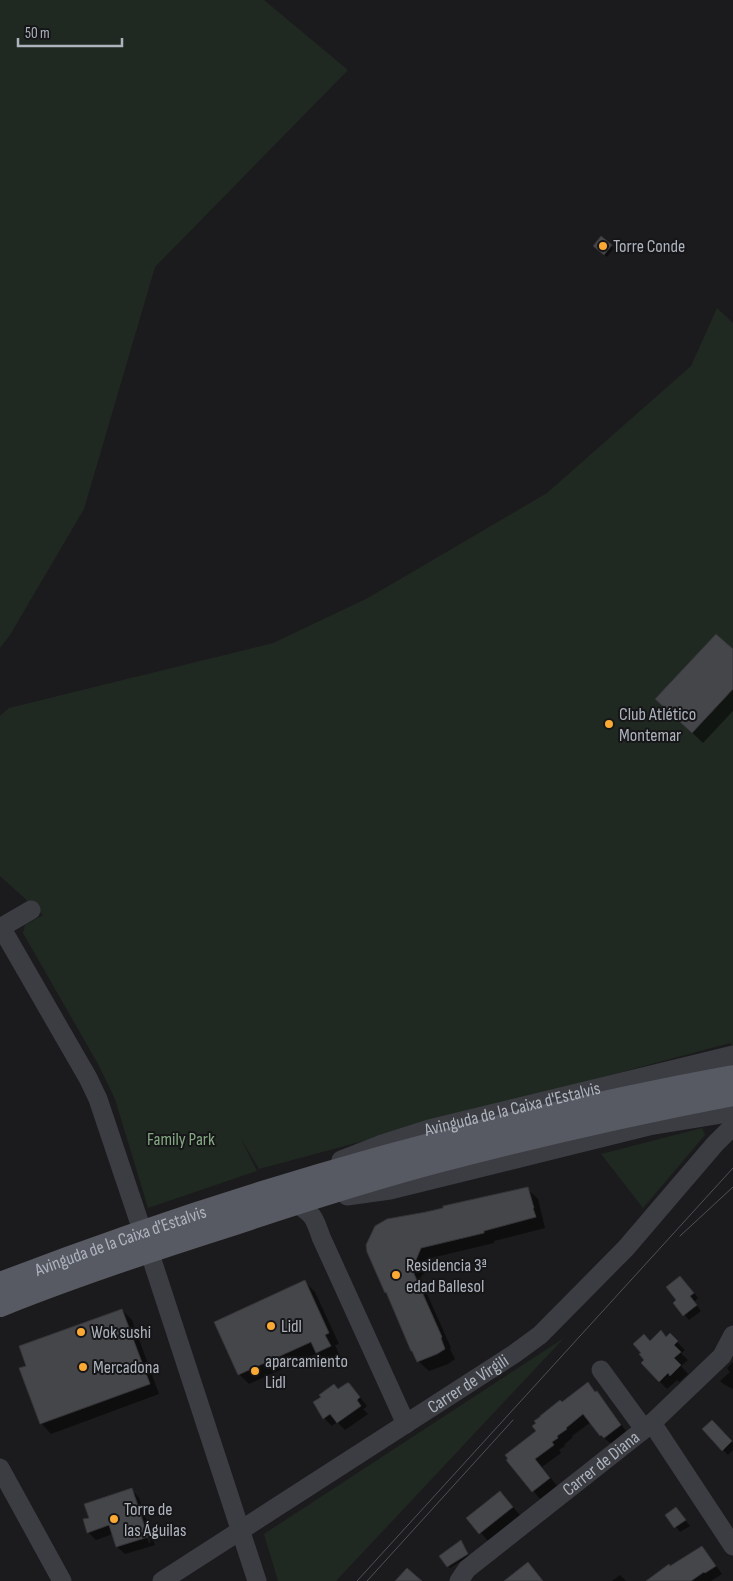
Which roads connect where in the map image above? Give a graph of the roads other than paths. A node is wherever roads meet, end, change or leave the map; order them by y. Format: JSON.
{"nodes":[{"id":1,"x":31,"y":910,"type":"dead end"},
{"id":2,"x":0,"y":927,"type":"edge"},
{"id":3,"x":733,"y":1055,"type":"edge"},
{"id":4,"x":733,"y":1077,"type":"edge"},
{"id":5,"x":733,"y":1094,"type":"edge"},
{"id":6,"x":728,"y":1121,"type":"edge"},
{"id":7,"x":297,"y":1192,"type":"junction"},
{"id":8,"x":145,"y":1242,"type":"junction"},
{"id":9,"x":0,"y":1284,"type":"edge"},
{"id":10,"x":0,"y":1306,"type":"edge"},
{"id":11,"x":733,"y":1335,"type":"edge"},
{"id":12,"x":601,"y":1370,"type":"dead end"},
{"id":13,"x":406,"y":1424,"type":"junction"},
{"id":14,"x":648,"y":1426,"type":"junction"},
{"id":15,"x":0,"y":1468,"type":"edge"},
{"id":16,"x":240,"y":1531,"type":"junction"},
{"id":17,"x":733,"y":1546,"type":"edge"},
{"id":18,"x":62,"y":1581,"type":"edge"},
{"id":19,"x":162,"y":1581,"type":"edge"},
{"id":20,"x":256,"y":1581,"type":"edge"},
{"id":21,"x":459,"y":1581,"type":"edge"}],
"edges":[{"from":1,"to":2,"type":"street"},
{"from":2,"to":8,"type":"street"},
{"from":3,"to":7,"type":"street","name":"Avinguda de la Caixa d'Estalvis"},
{"from":4,"to":7,"type":"main road","name":"Avinguda de la Caixa d'Estalvis"},
{"from":5,"to":7,"type":"main road","name":"Avinguda de la Caixa d'Estalvis"},
{"from":6,"to":7,"type":"street","name":"Avinguda de la Caixa d'Estalvis"},
{"from":6,"to":13,"type":"street","name":"Carrer de Virgili"},
{"from":7,"to":8,"type":"main road","name":"Avinguda de la Caixa d'Estalvis"},
{"from":7,"to":13,"type":"street"},
{"from":8,"to":9,"type":"main road","name":"Avinguda de la Caixa d'Estalvis"},
{"from":8,"to":10,"type":"main road","name":"Avinguda de la Caixa d'Estalvis"},
{"from":8,"to":16,"type":"street"},
{"from":11,"to":14,"type":"street","name":"Carrer de Diana"},
{"from":12,"to":14,"type":"street"},
{"from":13,"to":16,"type":"street","name":"Carrer de Virgili"},
{"from":14,"to":17,"type":"street"},
{"from":14,"to":21,"type":"street","name":"Carrer de Diana"},
{"from":15,"to":18,"type":"street"},
{"from":16,"to":19,"type":"street","name":"Carrer de Virgili"},
{"from":16,"to":20,"type":"street"}]}
